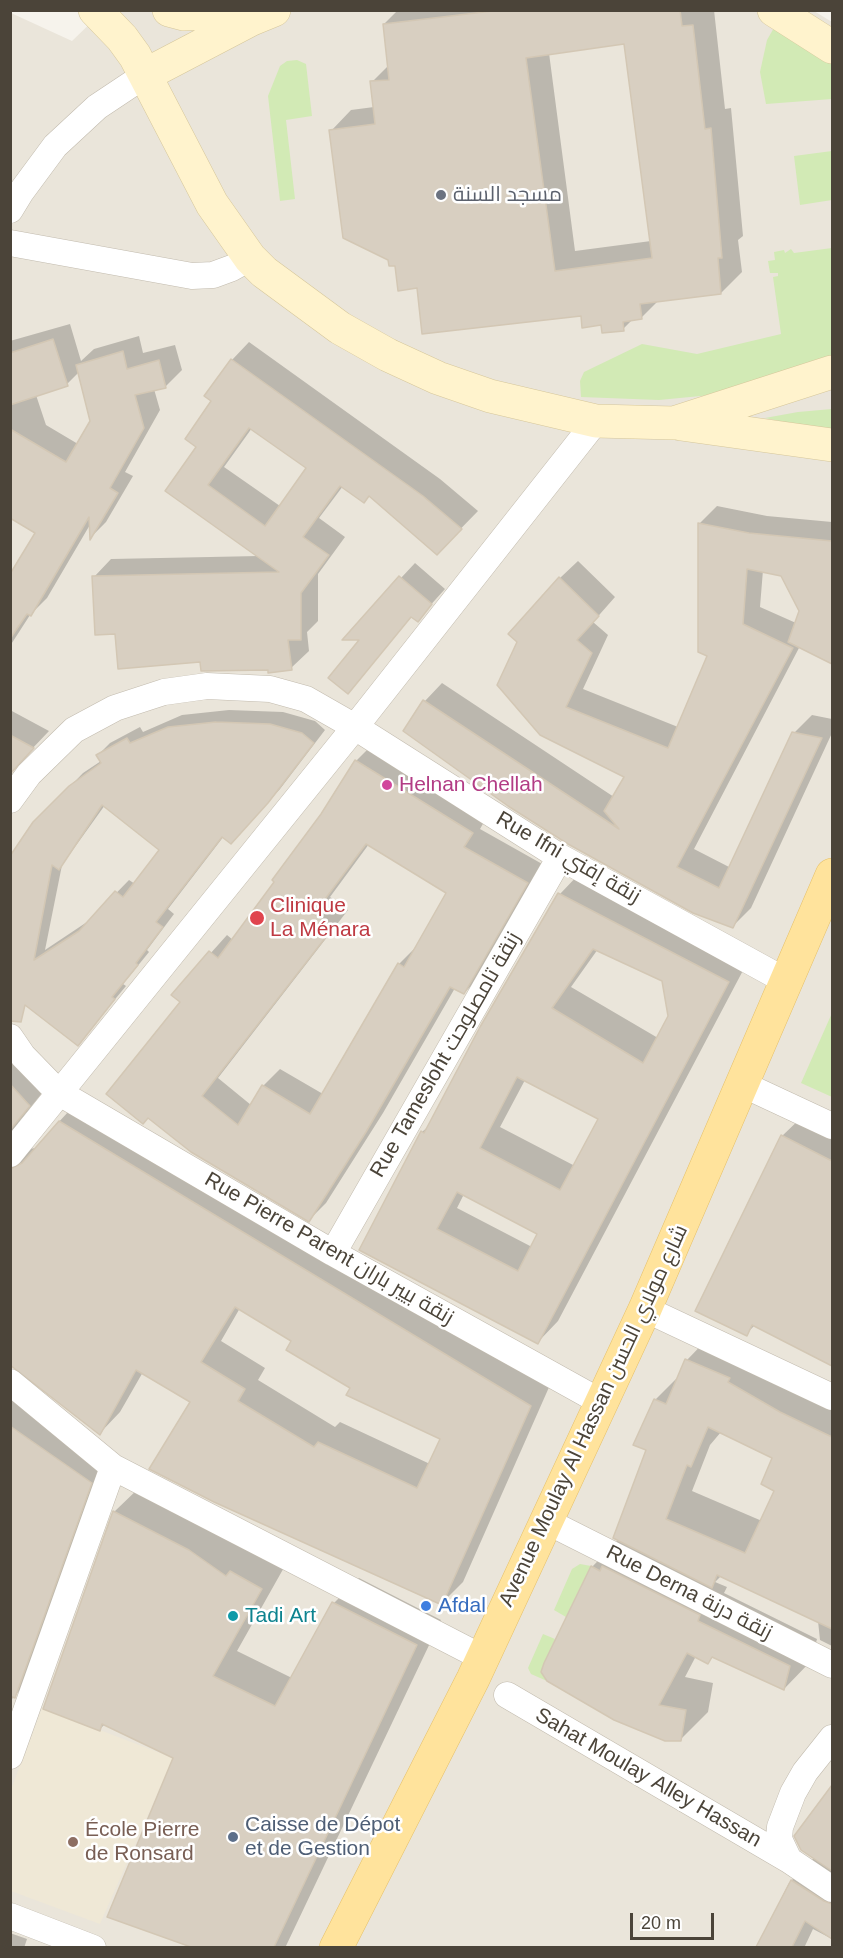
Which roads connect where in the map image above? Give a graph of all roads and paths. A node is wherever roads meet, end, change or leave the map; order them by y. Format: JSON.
{"nodes":[{"id":1,"x":95,"y":10,"type":"edge"},
{"id":2,"x":169,"y":10,"type":"edge"},
{"id":3,"x":774,"y":10,"type":"edge"},
{"id":4,"x":263,"y":15,"type":"edge"},
{"id":5,"x":832,"y":47,"type":"edge"},
{"id":6,"x":145,"y":75,"type":"junction"},
{"id":7,"x":10,"y":210,"type":"edge"},
{"id":8,"x":10,"y":243,"type":"edge"},
{"id":9,"x":250,"y":258,"type":"junction"},
{"id":10,"x":823,"y":380,"type":"edge"},
{"id":11,"x":596,"y":421,"type":"junction"},
{"id":12,"x":674,"y":423,"type":"junction"},
{"id":13,"x":832,"y":445,"type":"edge"},
{"id":14,"x":356,"y":727,"type":"junction"},
{"id":15,"x":10,"y":800,"type":"edge"},
{"id":16,"x":560,"y":857,"type":"junction"},
{"id":17,"x":832,"y":875,"type":"edge"},
{"id":18,"x":786,"y":981,"type":"junction"},
{"id":19,"x":10,"y":1037,"type":"edge"},
{"id":20,"x":742,"y":1084,"type":"junction"},
{"id":21,"x":58,"y":1092,"type":"junction"},
{"id":22,"x":832,"y":1126,"type":"edge"},
{"id":23,"x":10,"y":1154,"type":"edge"},
{"id":24,"x":333,"y":1253,"type":"junction"},
{"id":25,"x":645,"y":1309,"type":"junction"},
{"id":26,"x":10,"y":1382,"type":"edge"},
{"id":27,"x":832,"y":1396,"type":"edge"},
{"id":28,"x":602,"y":1402,"type":"junction"},
{"id":29,"x":112,"y":1467,"type":"junction"},
{"id":30,"x":546,"y":1521,"type":"junction"},
{"id":31,"x":483,"y":1658,"type":"junction"},
{"id":32,"x":832,"y":1665,"type":"edge"},
{"id":33,"x":507,"y":1695,"type":"dead end"},
{"id":34,"x":832,"y":1738,"type":"edge"},
{"id":35,"x":10,"y":1755,"type":"edge"},
{"id":36,"x":789,"y":1860,"type":"junction"},
{"id":37,"x":832,"y":1889,"type":"edge"},
{"id":38,"x":10,"y":1916,"type":"edge"},
{"id":39,"x":93,"y":1947,"type":"edge"},
{"id":40,"x":336,"y":1947,"type":"edge"}],
"edges":[{"from":1,"to":6,"type":"main road"},
{"from":2,"to":4,"type":"main road"},
{"from":3,"to":5,"type":"main road"},
{"from":4,"to":6,"type":"main road"},
{"from":6,"to":7,"type":"street"},
{"from":6,"to":9,"type":"main road"},
{"from":8,"to":9,"type":"street"},
{"from":9,"to":11,"type":"main road"},
{"from":10,"to":12,"type":"main road"},
{"from":11,"to":12,"type":"main road"},
{"from":11,"to":14,"type":"street"},
{"from":12,"to":13,"type":"main road"},
{"from":14,"to":15,"type":"street","name":"Rue Ifni زنقة إفني"},
{"from":14,"to":16,"type":"street","name":"Rue Ifni زنقة إفني"},
{"from":14,"to":21,"type":"street"},
{"from":16,"to":18,"type":"street","name":"Rue Ifni زنقة إفني"},
{"from":16,"to":24,"type":"street","name":"Rue Tamesloht زنقة تامصلوحت"},
{"from":17,"to":18,"type":"main road","name":"Avenue Moulay Al Hassan شارع مولاي الحسن"},
{"from":18,"to":20,"type":"main road","name":"Avenue Moulay Al Hassan شارع مولاي الحسن"},
{"from":19,"to":21,"type":"street","name":"Rue Pierre Parent زنقة بيير باران"},
{"from":20,"to":22,"type":"street"},
{"from":20,"to":25,"type":"main road","name":"Avenue Moulay Al Hassan شارع مولاي الحسن"},
{"from":21,"to":23,"type":"street"},
{"from":21,"to":24,"type":"street","name":"Rue Pierre Parent زنقة بيير باران"},
{"from":24,"to":28,"type":"street","name":"Rue Pierre Parent زنقة بيير باران"},
{"from":25,"to":27,"type":"street"},
{"from":25,"to":28,"type":"main road","name":"Avenue Moulay Al Hassan شارع مولاي الحسن"},
{"from":26,"to":29,"type":"street"},
{"from":28,"to":30,"type":"main road","name":"Avenue Moulay Al Hassan شارع مولاي الحسن"},
{"from":29,"to":31,"type":"street"},
{"from":29,"to":35,"type":"street"},
{"from":30,"to":31,"type":"main road","name":"Avenue Moulay Al Hassan شارع مولاي الحسن"},
{"from":30,"to":32,"type":"street","name":"Rue Derna زنقة درنة"},
{"from":31,"to":40,"type":"main road","name":"Avenue Moulay Al Hassan شارع مولاي الحسن"},
{"from":33,"to":36,"type":"street","name":"Sahat Moulay Alley Hassan"},
{"from":34,"to":36,"type":"street"},
{"from":36,"to":37,"type":"street","name":"Sahat Moulay Alley Hassan"},
{"from":38,"to":39,"type":"street"}]}
